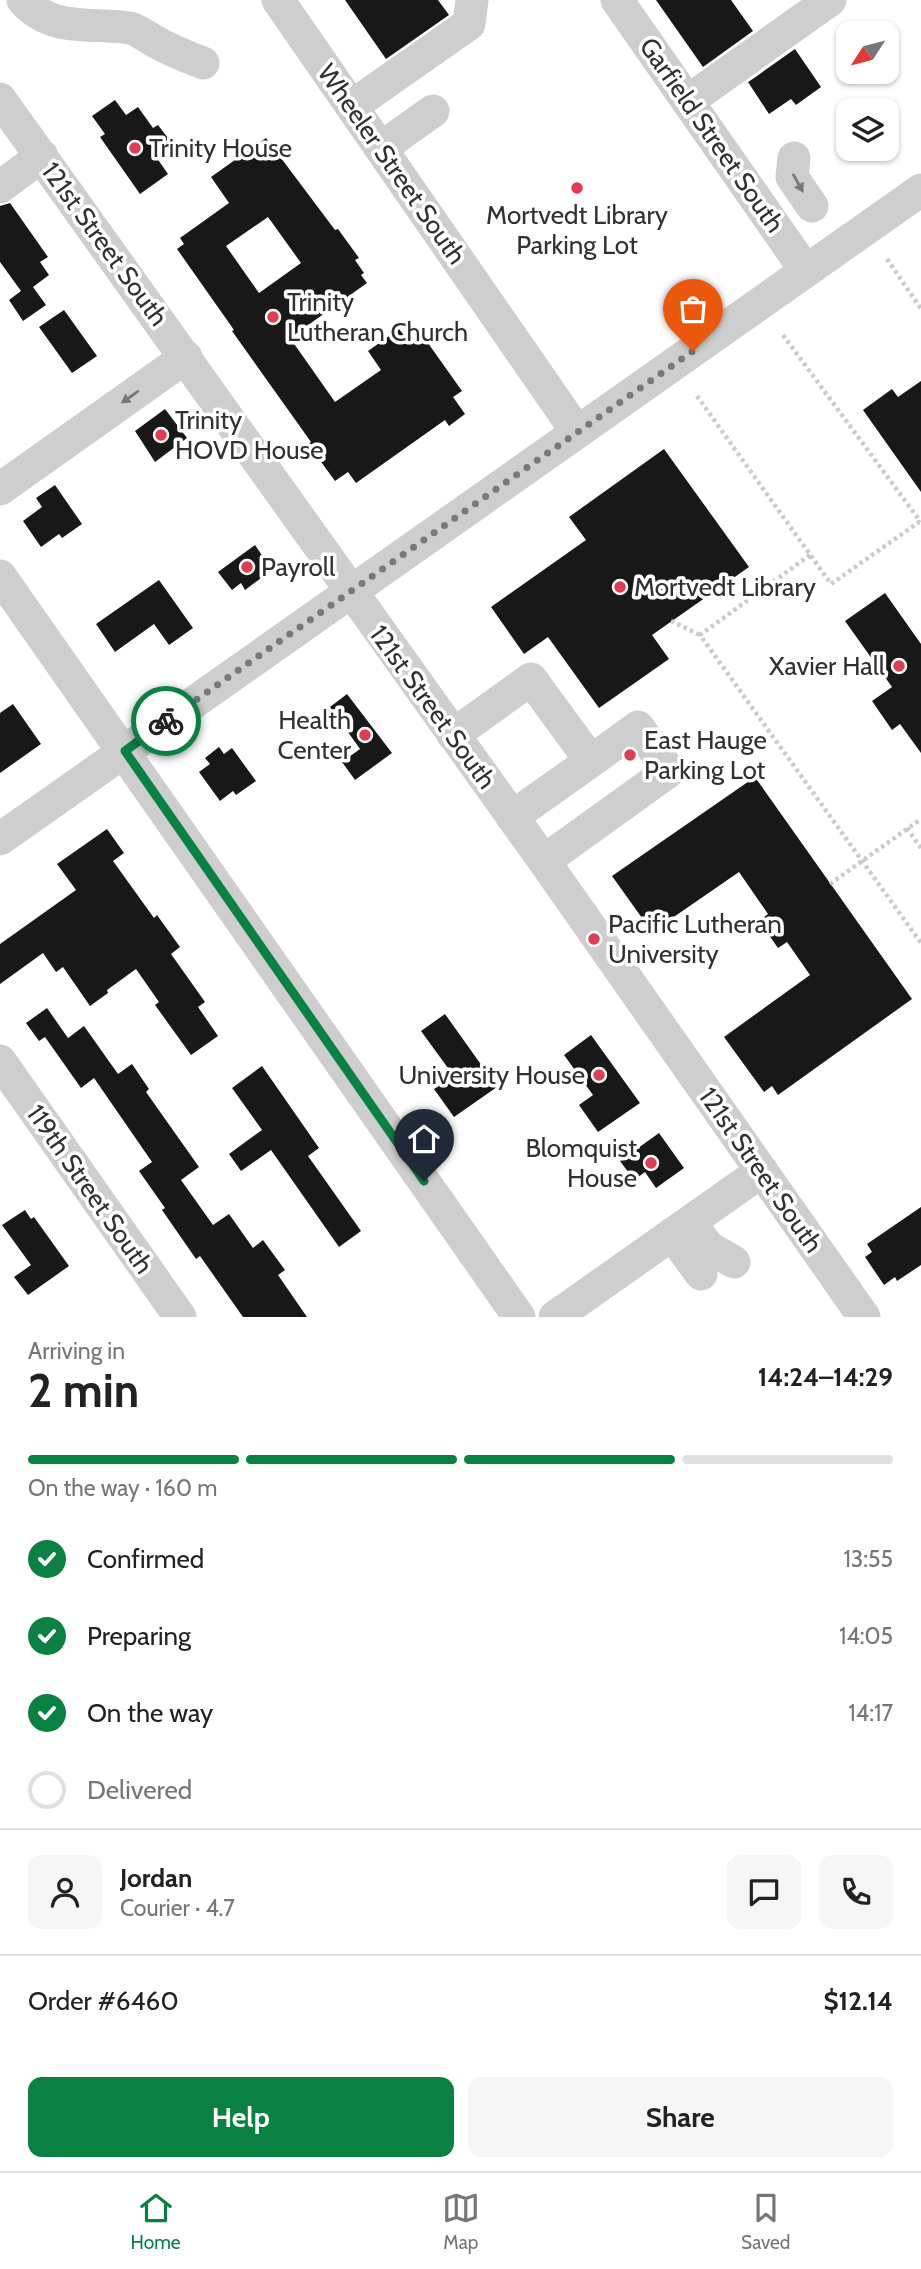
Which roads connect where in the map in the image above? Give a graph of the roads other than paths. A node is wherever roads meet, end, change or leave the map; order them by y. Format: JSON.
{"nodes":[{"id":1,"x":23,"y":0,"type":"edge"},
{"id":2,"x":278,"y":0,"type":"edge"},
{"id":3,"x":472,"y":0,"type":"edge"},
{"id":4,"x":617,"y":0,"type":"edge"},
{"id":5,"x":830,"y":0,"type":"edge"},
{"id":6,"x":202,"y":63,"type":"dead end"},
{"id":7,"x":0,"y":99,"type":"edge"},
{"id":8,"x":688,"y":101,"type":"junction"},
{"id":9,"x":352,"y":106,"type":"junction"},
{"id":10,"x":433,"y":111,"type":"dead end"},
{"id":11,"x":381,"y":148,"type":"junction"},
{"id":12,"x":42,"y":156,"type":"junction"},
{"id":13,"x":794,"y":158,"type":"dead end"},
{"id":14,"x":0,"y":187,"type":"edge"},
{"id":15,"x":921,"y":190,"type":"edge"},
{"id":16,"x":812,"y":206,"type":"dead end"},
{"id":17,"x":806,"y":271,"type":"junction"},
{"id":18,"x":186,"y":357,"type":"junction"},
{"id":19,"x":577,"y":432,"type":"junction"},
{"id":20,"x":0,"y":489,"type":"edge"},
{"id":21,"x":0,"y":576,"type":"edge"},
{"id":22,"x":351,"y":591,"type":"junction"},
{"id":23,"x":125,"y":751,"type":"junction"},
{"id":24,"x":457,"y":753,"type":"junction"},
{"id":25,"x":591,"y":761,"type":"junction"},
{"id":26,"x":507,"y":810,"type":"junction"},
{"id":27,"x":0,"y":838,"type":"edge"},
{"id":28,"x":554,"y":855,"type":"junction"},
{"id":29,"x":0,"y":1061,"type":"edge"},
{"id":30,"x":771,"y":1173,"type":"junction"},
{"id":31,"x":681,"y":1228,"type":"junction"},
{"id":32,"x":734,"y":1262,"type":"dead end"},
{"id":33,"x":701,"y":1274,"type":"dead end"},
{"id":34,"x":180,"y":1317,"type":"edge"},
{"id":35,"x":519,"y":1317,"type":"edge"},
{"id":36,"x":555,"y":1317,"type":"edge"},
{"id":37,"x":864,"y":1317,"type":"edge"}],
"edges":[{"from":1,"to":6,"type":"street"},
{"from":2,"to":9,"type":"street","name":"Wheeler Street South"},
{"from":3,"to":9,"type":"street"},
{"from":4,"to":8,"type":"street","name":"Garfield Street South"},
{"from":5,"to":8,"type":"street"},
{"from":7,"to":12,"type":"street","name":"121st Street South"},
{"from":8,"to":17,"type":"street","name":"Garfield Street South"},
{"from":9,"to":11,"type":"street","name":"Wheeler Street South"},
{"from":10,"to":11,"type":"street"},
{"from":11,"to":19,"type":"street","name":"Wheeler Street South"},
{"from":12,"to":14,"type":"street"},
{"from":12,"to":18,"type":"street","name":"121st Street South"},
{"from":13,"to":16,"type":"street","one_way":true},
{"from":15,"to":17,"type":"street"},
{"from":17,"to":19,"type":"street"},
{"from":18,"to":20,"type":"street","one_way":true},
{"from":18,"to":22,"type":"street","name":"121st Street South"},
{"from":19,"to":22,"type":"street"},
{"from":21,"to":23,"type":"street"},
{"from":22,"to":23,"type":"street"},
{"from":22,"to":24,"type":"street","name":"121st Street South"},
{"from":23,"to":27,"type":"street"},
{"from":23,"to":35,"type":"street"},
{"from":24,"to":25,"type":"street"},
{"from":24,"to":26,"type":"street","name":"121st Street South"},
{"from":25,"to":26,"type":"street"},
{"from":25,"to":28,"type":"street"},
{"from":26,"to":28,"type":"street","name":"121st Street South"},
{"from":28,"to":30,"type":"street","name":"121st Street South"},
{"from":29,"to":34,"type":"street","name":"119th Street South"},
{"from":30,"to":31,"type":"street"},
{"from":30,"to":37,"type":"street","name":"121st Street South"},
{"from":31,"to":32,"type":"street"},
{"from":31,"to":33,"type":"street"},
{"from":31,"to":36,"type":"street"}]}
